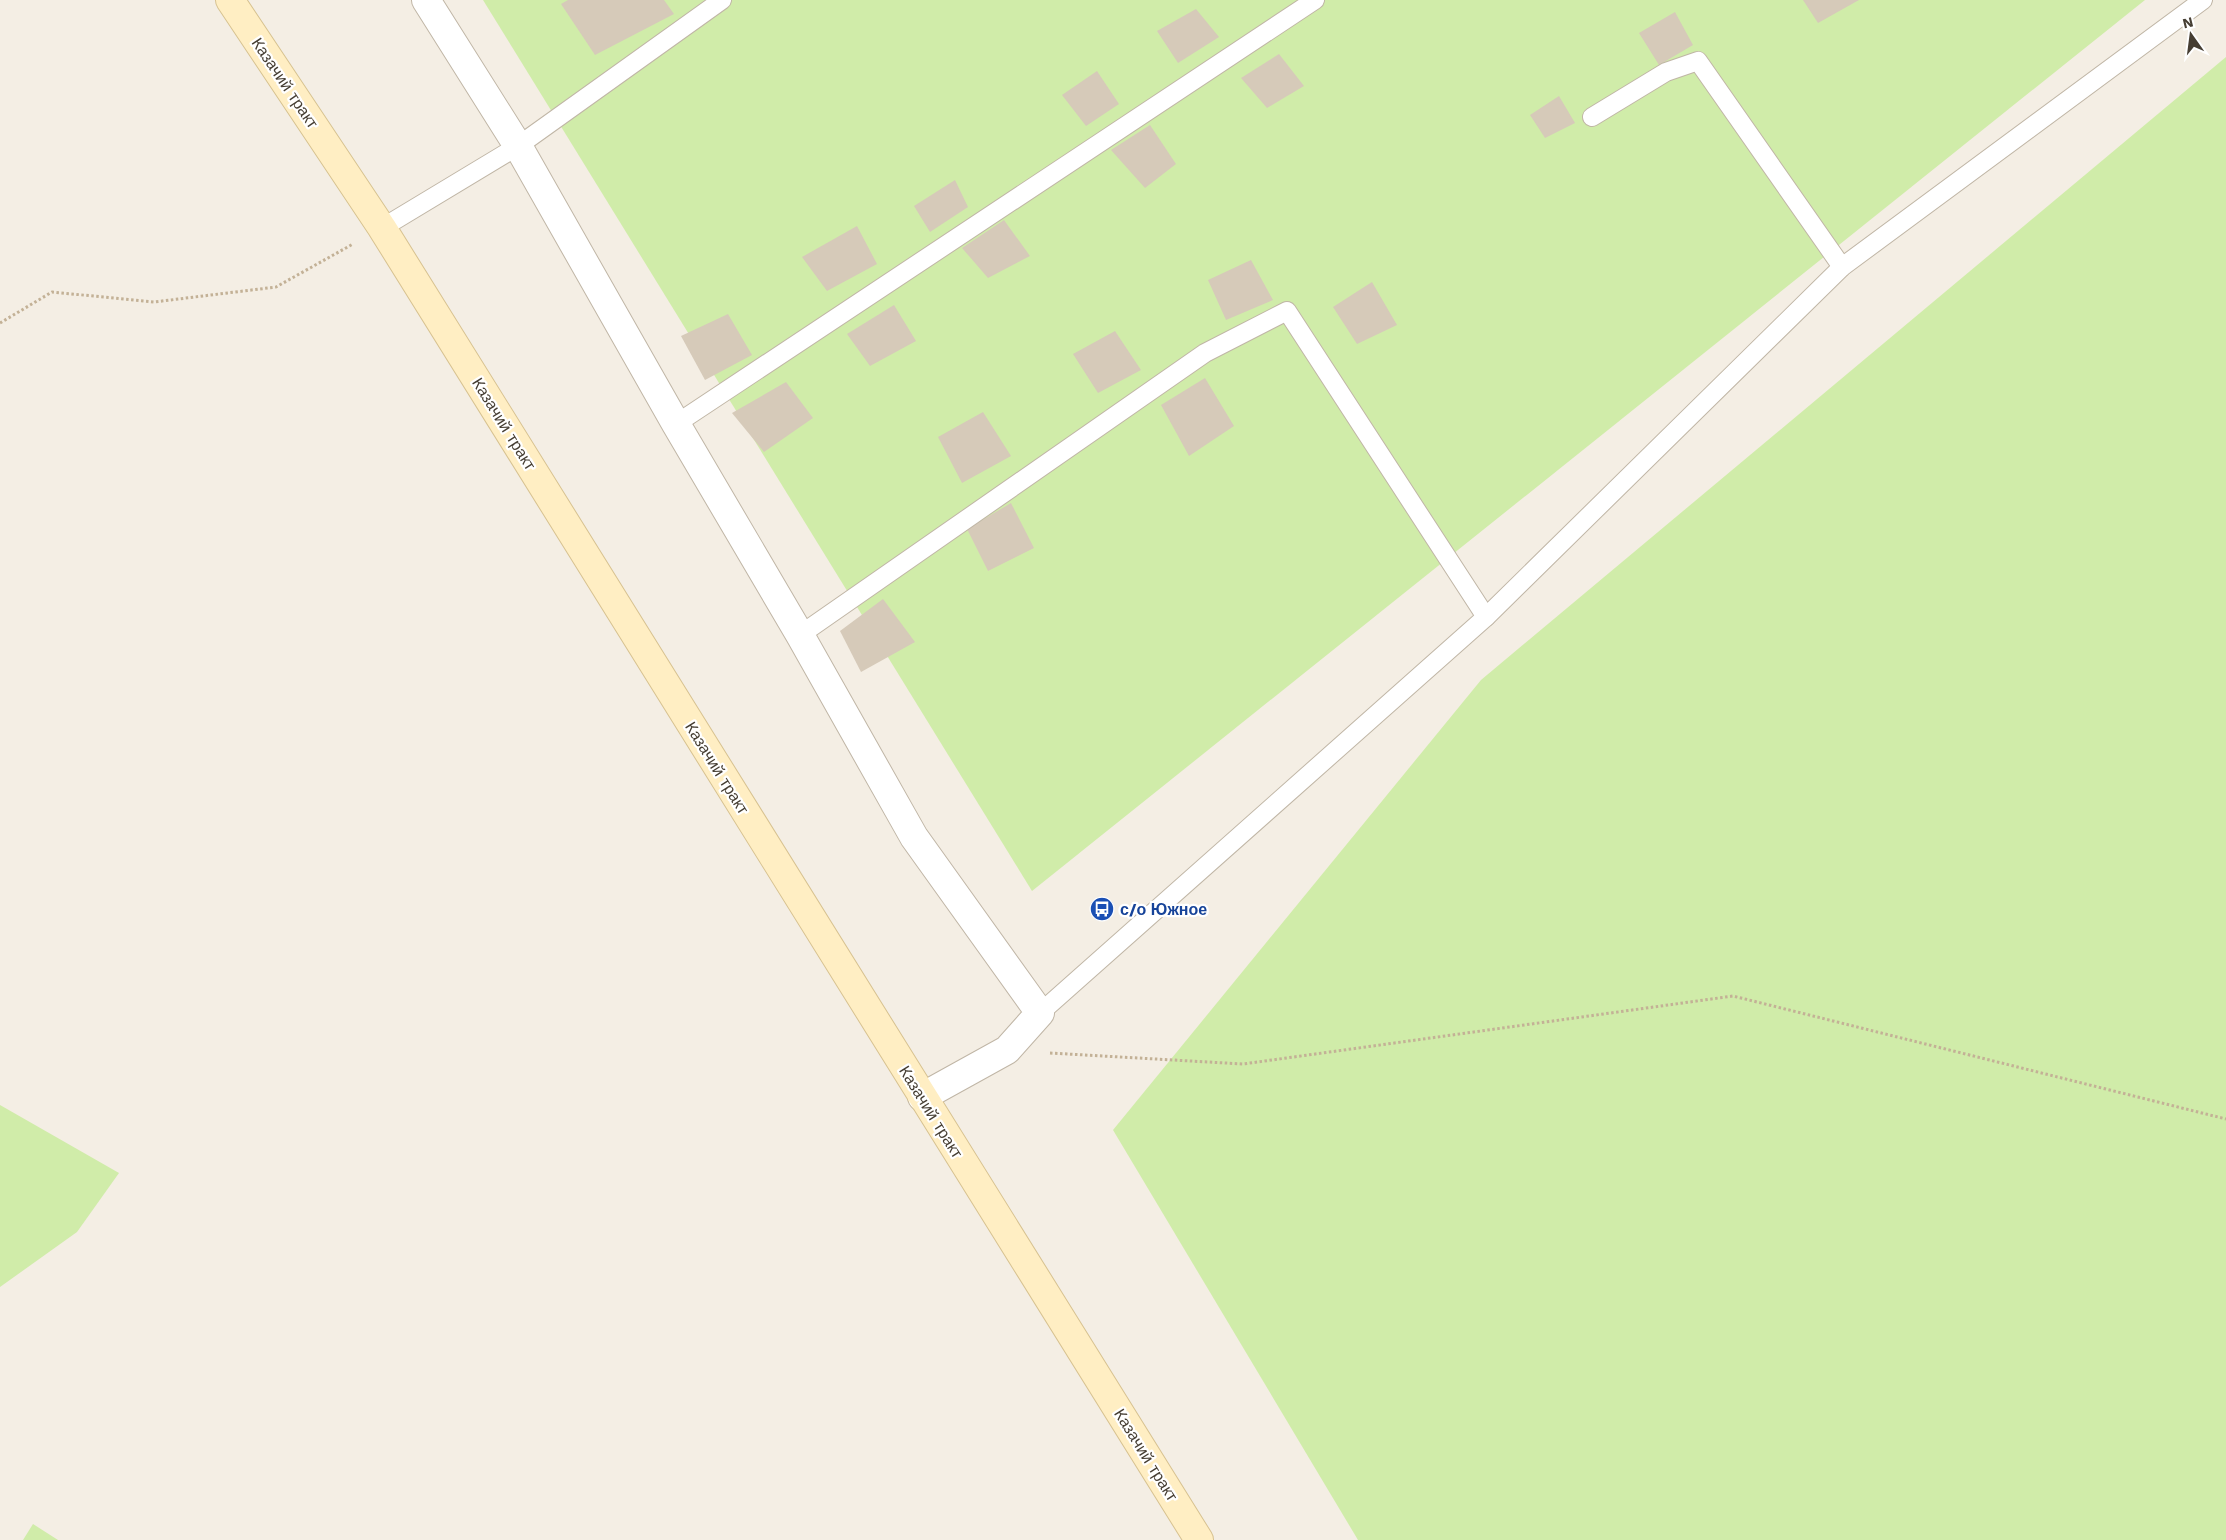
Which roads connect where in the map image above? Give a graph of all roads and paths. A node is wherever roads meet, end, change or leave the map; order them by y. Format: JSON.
{"nodes":[{"id":1,"x":230,"y":0,"type":"edge"},
{"id":2,"x":426,"y":0,"type":"edge"},
{"id":3,"x":722,"y":0,"type":"edge"},
{"id":4,"x":1315,"y":0,"type":"edge"},
{"id":5,"x":2203,"y":0,"type":"edge"},
{"id":6,"x":1592,"y":117,"type":"dead end"},
{"id":7,"x":518,"y":146,"type":"junction"},
{"id":8,"x":382,"y":228,"type":"junction"},
{"id":9,"x":1842,"y":266,"type":"junction"},
{"id":10,"x":0,"y":323,"type":"edge"},
{"id":11,"x":676,"y":424,"type":"junction"},
{"id":12,"x":1486,"y":617,"type":"junction"},
{"id":13,"x":800,"y":635,"type":"junction"},
{"id":14,"x":1040,"y":1013,"type":"junction"},
{"id":15,"x":1007,"y":1050,"type":"junction"},
{"id":16,"x":922,"y":1097,"type":"junction"},
{"id":17,"x":2226,"y":1119,"type":"edge"},
{"id":18,"x":1199,"y":1540,"type":"edge"}],
"edges":[{"from":1,"to":8,"type":"main road","name":"Казачий тракт"},
{"from":2,"to":7,"type":"street"},
{"from":3,"to":7,"type":"lane"},
{"from":4,"to":11,"type":"lane"},
{"from":5,"to":9,"type":"lane"},
{"from":6,"to":9,"type":"lane"},
{"from":7,"to":8,"type":"lane"},
{"from":7,"to":11,"type":"street"},
{"from":8,"to":10,"type":"path"},
{"from":8,"to":16,"type":"main road","name":"Казачий тракт"},
{"from":9,"to":12,"type":"lane"},
{"from":11,"to":13,"type":"street"},
{"from":12,"to":13,"type":"lane"},
{"from":12,"to":14,"type":"lane"},
{"from":13,"to":14,"type":"street"},
{"from":14,"to":15,"type":"street"},
{"from":15,"to":16,"type":"street"},
{"from":15,"to":17,"type":"path"},
{"from":16,"to":18,"type":"main road","name":"Казачий тракт"}]}
